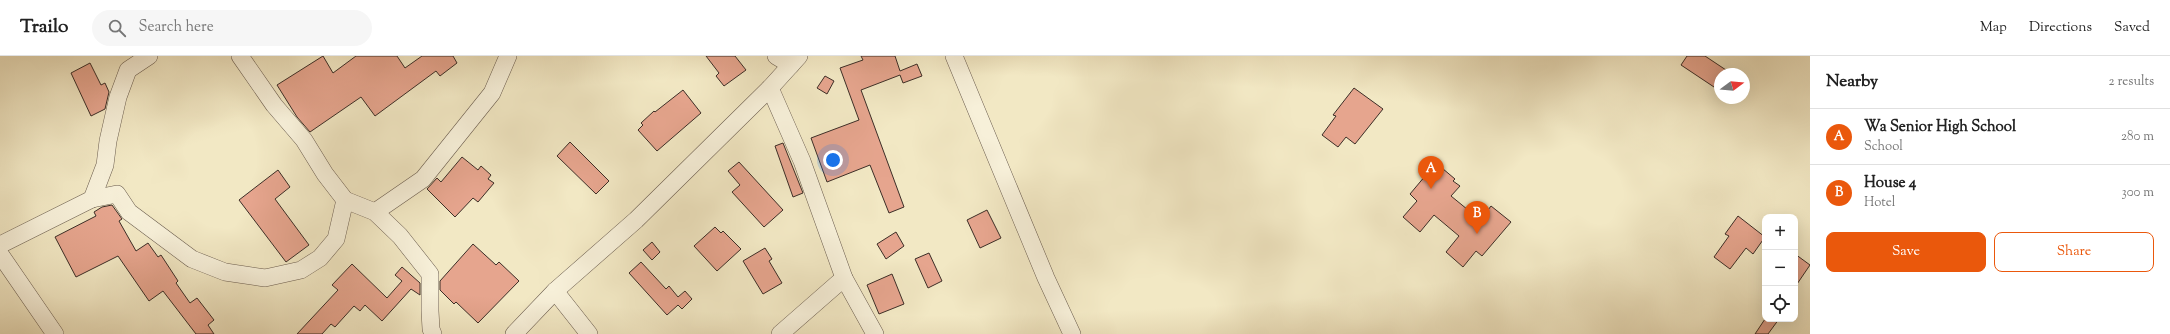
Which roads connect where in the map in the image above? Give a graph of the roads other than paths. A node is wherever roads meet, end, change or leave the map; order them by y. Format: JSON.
{"nodes":[{"id":1,"x":149,"y":56,"type":"edge"},
{"id":2,"x":508,"y":56,"type":"edge"},
{"id":3,"x":776,"y":56,"type":"edge"},
{"id":4,"x":954,"y":56,"type":"edge"},
{"id":5,"x":248,"y":61,"type":"edge"},
{"id":6,"x":795,"y":61,"type":"edge"},
{"id":7,"x":770,"y":88,"type":"junction"},
{"id":8,"x":92,"y":199,"type":"junction"},
{"id":9,"x":345,"y":200,"type":"junction"},
{"id":10,"x":375,"y":212,"type":"junction"},
{"id":11,"x":0,"y":245,"type":"edge"},
{"id":12,"x":0,"y":254,"type":"edge"},
{"id":13,"x":844,"y":278,"type":"junction"},
{"id":14,"x":555,"y":291,"type":"junction"},
{"id":15,"x":55,"y":334,"type":"edge"},
{"id":16,"x":433,"y":334,"type":"edge"},
{"id":17,"x":514,"y":334,"type":"edge"},
{"id":18,"x":589,"y":334,"type":"edge"},
{"id":19,"x":780,"y":334,"type":"edge"},
{"id":20,"x":875,"y":334,"type":"edge"},
{"id":21,"x":1072,"y":334,"type":"edge"}],
"edges":[{"from":1,"to":8,"type":"street"},
{"from":2,"to":10,"type":"street"},
{"from":3,"to":6,"type":"street"},
{"from":4,"to":21,"type":"street"},
{"from":5,"to":9,"type":"street"},
{"from":6,"to":7,"type":"street"},
{"from":7,"to":13,"type":"street"},
{"from":7,"to":14,"type":"street"},
{"from":8,"to":9,"type":"street"},
{"from":8,"to":11,"type":"street"},
{"from":9,"to":10,"type":"street"},
{"from":10,"to":16,"type":"street"},
{"from":12,"to":15,"type":"street"},
{"from":13,"to":19,"type":"street"},
{"from":13,"to":20,"type":"street"},
{"from":14,"to":17,"type":"street"},
{"from":14,"to":18,"type":"street"}]}
